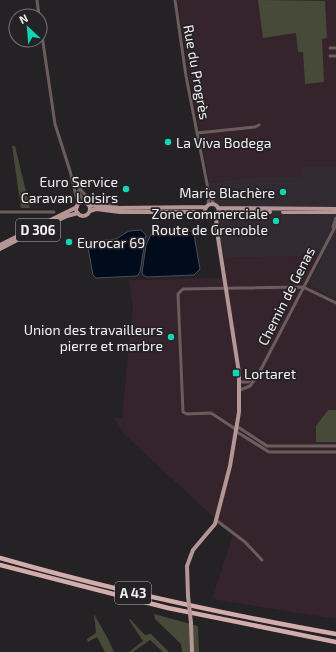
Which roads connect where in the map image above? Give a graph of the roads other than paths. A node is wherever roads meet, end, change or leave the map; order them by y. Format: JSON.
{"nodes":[{"id":1,"x":175,"y":0,"type":"edge"},
{"id":2,"x":44,"y":48,"type":"edge"},
{"id":3,"x":330,"y":48,"type":"dead end"},
{"id":4,"x":336,"y":48,"type":"edge"},
{"id":5,"x":330,"y":56,"type":"dead end"},
{"id":6,"x":336,"y":56,"type":"edge"},
{"id":7,"x":259,"y":125,"type":"dead end"},
{"id":8,"x":197,"y":133,"type":"junction"},
{"id":9,"x":71,"y":174,"type":"junction"},
{"id":10,"x":209,"y":194,"type":"junction"},
{"id":11,"x":84,"y":202,"type":"junction"},
{"id":12,"x":214,"y":204,"type":"junction"},
{"id":13,"x":77,"y":205,"type":"junction"},
{"id":14,"x":89,"y":205,"type":"junction"},
{"id":15,"x":207,"y":206,"type":"junction"},
{"id":16,"x":124,"y":208,"type":"junction"},
{"id":17,"x":218,"y":208,"type":"junction"},
{"id":18,"x":336,"y":209,"type":"edge"},
{"id":19,"x":90,"y":211,"type":"junction"},
{"id":20,"x":0,"y":212,"type":"edge"},
{"id":21,"x":54,"y":212,"type":"dead end"},
{"id":22,"x":336,"y":212,"type":"edge"},
{"id":23,"x":78,"y":213,"type":"junction"},
{"id":24,"x":206,"y":214,"type":"junction"},
{"id":25,"x":217,"y":215,"type":"junction"},
{"id":26,"x":210,"y":217,"type":"junction"},
{"id":27,"x":336,"y":218,"type":"edge"},
{"id":28,"x":336,"y":225,"type":"edge"},
{"id":29,"x":333,"y":229,"type":"junction"},
{"id":30,"x":217,"y":231,"type":"junction"},
{"id":31,"x":0,"y":245,"type":"edge"},
{"id":32,"x":0,"y":249,"type":"edge"},
{"id":33,"x":303,"y":287,"type":"junction"},
{"id":34,"x":226,"y":288,"type":"junction"},
{"id":35,"x":336,"y":303,"type":"edge"},
{"id":36,"x":259,"y":372,"type":"junction"},
{"id":37,"x":240,"y":382,"type":"junction"},
{"id":38,"x":240,"y":390,"type":"junction"},
{"id":39,"x":237,"y":430,"type":"junction"},
{"id":40,"x":336,"y":446,"type":"edge"},
{"id":41,"x":336,"y":452,"type":"edge"},
{"id":42,"x":216,"y":520,"type":"junction"},
{"id":43,"x":0,"y":558,"type":"edge"},
{"id":44,"x":262,"y":560,"type":"dead end"},
{"id":45,"x":0,"y":565,"type":"edge"},
{"id":46,"x":336,"y":634,"type":"edge"},
{"id":47,"x":336,"y":642,"type":"edge"},
{"id":48,"x":192,"y":652,"type":"edge"}],
"edges":[{"from":1,"to":8,"type":"street","name":"Rue du Progrès"},
{"from":2,"to":9,"type":"street"},
{"from":3,"to":4,"type":"street"},
{"from":5,"to":6,"type":"street"},
{"from":7,"to":8,"type":"street"},
{"from":8,"to":10,"type":"street","name":"Rue du Progrès"},
{"from":9,"to":11,"type":"street"},
{"from":9,"to":13,"type":"street"},
{"from":9,"to":16,"type":"street"},
{"from":10,"to":12,"type":"street","name":"Rue du Progrès"},
{"from":10,"to":15,"type":"street","name":"Rue du Progrès"},
{"from":11,"to":13,"type":"main road"},
{"from":11,"to":14,"type":"main road"},
{"from":12,"to":15,"type":"main road"},
{"from":12,"to":17,"type":"main road"},
{"from":13,"to":23,"type":"main road"},
{"from":13,"to":31,"type":"main road","number":"D 306"},
{"from":14,"to":16,"type":"main road"},
{"from":14,"to":19,"type":"main road"},
{"from":15,"to":16,"type":"main road"},
{"from":15,"to":24,"type":"main road"},
{"from":17,"to":18,"type":"main road"},
{"from":17,"to":25,"type":"main road"},
{"from":19,"to":23,"type":"main road"},
{"from":19,"to":24,"type":"main road"},
{"from":20,"to":21,"type":"street"},
{"from":22,"to":25,"type":"main road"},
{"from":23,"to":32,"type":"main road","number":"D 306"},
{"from":24,"to":26,"type":"main road"},
{"from":25,"to":26,"type":"main road"},
{"from":25,"to":30,"type":"main road"},
{"from":26,"to":30,"type":"main road"},
{"from":27,"to":29,"type":"street","name":"Chemin de Genas"},
{"from":28,"to":29,"type":"street","name":"Chemin de Genas"},
{"from":29,"to":33,"type":"street","name":"Chemin de Genas"},
{"from":30,"to":34,"type":"main road"},
{"from":33,"to":34,"type":"street"},
{"from":33,"to":35,"type":"street"},
{"from":33,"to":36,"type":"street","name":"Chemin de Genas"},
{"from":34,"to":37,"type":"main road"},
{"from":34,"to":39,"type":"street"},
{"from":36,"to":37,"type":"street","name":"Chemin de Genas"},
{"from":36,"to":38,"type":"street","name":"Chemin de Genas"},
{"from":37,"to":38,"type":"main road"},
{"from":38,"to":39,"type":"main road"},
{"from":39,"to":40,"type":"street"},
{"from":39,"to":41,"type":"street"},
{"from":39,"to":42,"type":"main road"},
{"from":42,"to":44,"type":"street"},
{"from":42,"to":48,"type":"main road","bridge":true},
{"from":43,"to":46,"type":"highway","number":"A 43"},
{"from":45,"to":47,"type":"highway","number":"A 43"}]}
